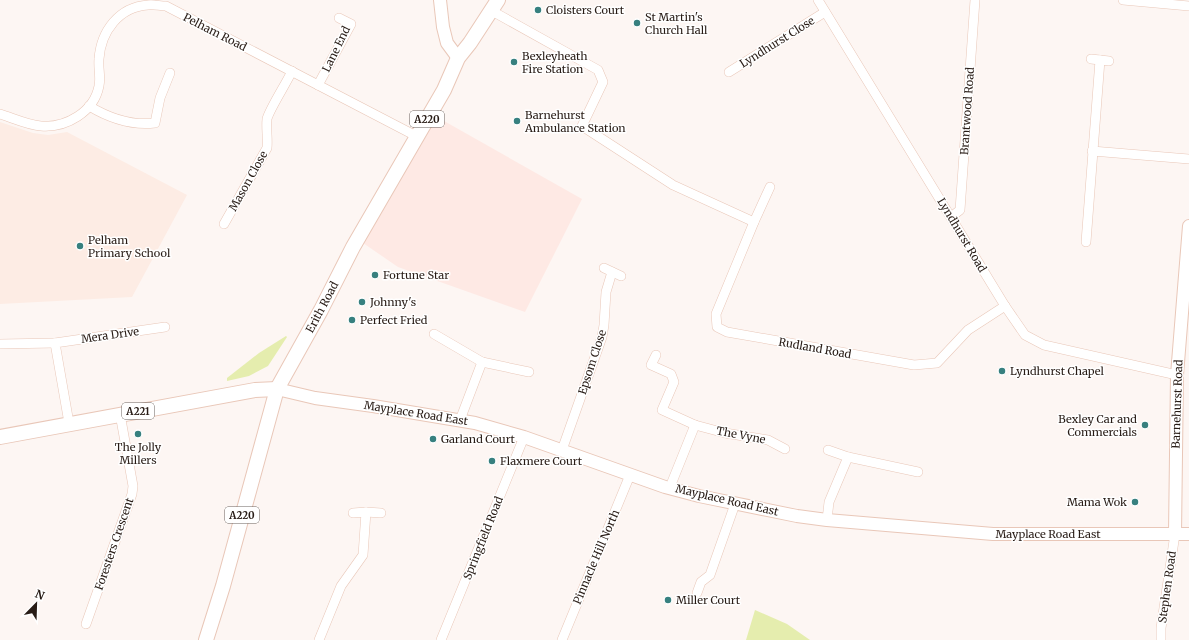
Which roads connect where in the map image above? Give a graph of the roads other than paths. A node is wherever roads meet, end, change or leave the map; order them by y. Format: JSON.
{"nodes":[{"id":1,"x":440,"y":0,"type":"edge"},
{"id":2,"x":818,"y":0,"type":"edge"},
{"id":3,"x":975,"y":0,"type":"edge"},
{"id":4,"x":1123,"y":0,"type":"edge"},
{"id":5,"x":147,"y":2,"type":"edge"},
{"id":6,"x":495,"y":5,"type":"edge"},
{"id":7,"x":1189,"y":6,"type":"edge"},
{"id":8,"x":825,"y":12,"type":"junction"},
{"id":9,"x":339,"y":18,"type":"dead end"},
{"id":10,"x":458,"y":58,"type":"junction"},
{"id":11,"x":1090,"y":59,"type":"dead end"},
{"id":12,"x":292,"y":71,"type":"junction"},
{"id":13,"x":729,"y":72,"type":"dead end"},
{"id":14,"x":170,"y":73,"type":"dead end"},
{"id":15,"x":318,"y":85,"type":"junction"},
{"id":16,"x":89,"y":106,"type":"junction"},
{"id":17,"x":0,"y":114,"type":"edge"},
{"id":18,"x":418,"y":137,"type":"junction"},
{"id":19,"x":1092,"y":151,"type":"junction"},
{"id":20,"x":1189,"y":159,"type":"edge"},
{"id":21,"x":770,"y":187,"type":"dead end"},
{"id":22,"x":951,"y":217,"type":"junction"},
{"id":23,"x":754,"y":222,"type":"junction"},
{"id":24,"x":224,"y":224,"type":"dead end"},
{"id":25,"x":1189,"y":226,"type":"edge"},
{"id":26,"x":1086,"y":242,"type":"dead end"},
{"id":27,"x":612,"y":272,"type":"dead end"},
{"id":28,"x":1004,"y":306,"type":"junction"},
{"id":29,"x":165,"y":327,"type":"dead end"},
{"id":30,"x":434,"y":334,"type":"dead end"},
{"id":31,"x":55,"y":343,"type":"junction"},
{"id":32,"x":0,"y":344,"type":"edge"},
{"id":33,"x":656,"y":355,"type":"dead end"},
{"id":34,"x":482,"y":362,"type":"junction"},
{"id":35,"x":529,"y":372,"type":"dead end"},
{"id":36,"x":1177,"y":375,"type":"junction"},
{"id":37,"x":277,"y":389,"type":"junction"},
{"id":38,"x":120,"y":414,"type":"junction"},
{"id":39,"x":460,"y":420,"type":"junction"},
{"id":40,"x":69,"y":423,"type":"junction"},
{"id":41,"x":695,"y":425,"type":"junction"},
{"id":42,"x":0,"y":437,"type":"edge"},
{"id":43,"x":524,"y":437,"type":"junction"},
{"id":44,"x":785,"y":449,"type":"dead end"},
{"id":45,"x":562,"y":450,"type":"junction"},
{"id":46,"x":828,"y":450,"type":"dead end"},
{"id":47,"x":848,"y":458,"type":"junction"},
{"id":48,"x":918,"y":472,"type":"dead end"},
{"id":49,"x":630,"y":475,"type":"junction"},
{"id":50,"x":670,"y":487,"type":"junction"},
{"id":51,"x":735,"y":504,"type":"junction"},
{"id":52,"x":366,"y":512,"type":"junction"},
{"id":53,"x":353,"y":513,"type":"dead end"},
{"id":54,"x":381,"y":513,"type":"dead end"},
{"id":55,"x":827,"y":520,"type":"junction"},
{"id":56,"x":1175,"y":534,"type":"junction"},
{"id":57,"x":1189,"y":534,"type":"edge"},
{"id":58,"x":697,"y":593,"type":"dead end"},
{"id":59,"x":86,"y":624,"type":"dead end"},
{"id":60,"x":206,"y":640,"type":"edge"},
{"id":61,"x":320,"y":640,"type":"edge"},
{"id":62,"x":441,"y":640,"type":"edge"},
{"id":63,"x":562,"y":640,"type":"edge"},
{"id":64,"x":1161,"y":640,"type":"edge"}],
"edges":[{"from":1,"to":10,"type":"street"},
{"from":2,"to":8,"type":"street","name":"Lyndhurst Road"},
{"from":3,"to":22,"type":"street","name":"Brantwood Road"},
{"from":4,"to":7,"type":"street"},
{"from":5,"to":12,"type":"street","name":"Pelham Road"},
{"from":5,"to":16,"type":"street","name":"Pelham Road"},
{"from":6,"to":10,"type":"main road","name":"Erith Road","number":"A220"},
{"from":6,"to":23,"type":"street"},
{"from":8,"to":13,"type":"street","name":"Lyndhurst Close"},
{"from":8,"to":22,"type":"street","name":"Lyndhurst Road"},
{"from":9,"to":15,"type":"street","name":"Lane End"},
{"from":10,"to":18,"type":"main road","name":"Erith Road","number":"A220"},
{"from":11,"to":19,"type":"street"},
{"from":12,"to":15,"type":"street","name":"Pelham Road"},
{"from":12,"to":24,"type":"street","name":"Mason Close"},
{"from":14,"to":16,"type":"street"},
{"from":15,"to":18,"type":"street","name":"Pelham Road"},
{"from":16,"to":17,"type":"street","name":"Pelham Road"},
{"from":18,"to":37,"type":"main road","name":"Erith Road","number":"A220"},
{"from":19,"to":20,"type":"street"},
{"from":19,"to":26,"type":"street"},
{"from":21,"to":23,"type":"street","name":"Rudland Road"},
{"from":22,"to":28,"type":"street","name":"Lyndhurst Road"},
{"from":23,"to":28,"type":"street","name":"Rudland Road"},
{"from":25,"to":36,"type":"street","name":"Barnehurst Road"},
{"from":27,"to":45,"type":"street","name":"Epsom Close"},
{"from":28,"to":36,"type":"street","name":"Lyndhurst Road"},
{"from":29,"to":31,"type":"street","name":"Mera Drive"},
{"from":30,"to":34,"type":"street"},
{"from":31,"to":32,"type":"street","name":"Mera Drive"},
{"from":31,"to":40,"type":"street"},
{"from":33,"to":41,"type":"street","name":"The Vyne"},
{"from":34,"to":35,"type":"street"},
{"from":34,"to":39,"type":"street"},
{"from":36,"to":56,"type":"street","name":"Barnehurst Road"},
{"from":37,"to":38,"type":"main road","number":"A221"},
{"from":37,"to":39,"type":"street","name":"Mayplace Road East"},
{"from":37,"to":60,"type":"main road","name":"Erith Road","number":"A220"},
{"from":38,"to":40,"type":"main road","number":"A221"},
{"from":38,"to":59,"type":"street","name":"Foresters Crescent"},
{"from":39,"to":43,"type":"street","name":"Mayplace Road East"},
{"from":40,"to":42,"type":"main road","number":"A221"},
{"from":41,"to":44,"type":"street","name":"The Vyne"},
{"from":41,"to":50,"type":"street"},
{"from":43,"to":45,"type":"street","name":"Mayplace Road East"},
{"from":43,"to":62,"type":"street","name":"Springfield Road"},
{"from":45,"to":49,"type":"street","name":"Mayplace Road East"},
{"from":46,"to":47,"type":"street"},
{"from":47,"to":48,"type":"street"},
{"from":47,"to":55,"type":"street"},
{"from":49,"to":50,"type":"street","name":"Mayplace Road East"},
{"from":49,"to":63,"type":"street","name":"Pinnacle Hill North"},
{"from":50,"to":51,"type":"street","name":"Mayplace Road East"},
{"from":51,"to":55,"type":"street","name":"Mayplace Road East"},
{"from":51,"to":58,"type":"street"},
{"from":52,"to":53,"type":"street"},
{"from":52,"to":54,"type":"street"},
{"from":52,"to":61,"type":"street"},
{"from":55,"to":56,"type":"street","name":"Mayplace Road East"},
{"from":56,"to":57,"type":"street","name":"Mayplace Road East"},
{"from":56,"to":64,"type":"street","name":"Stephen Road"}]}
